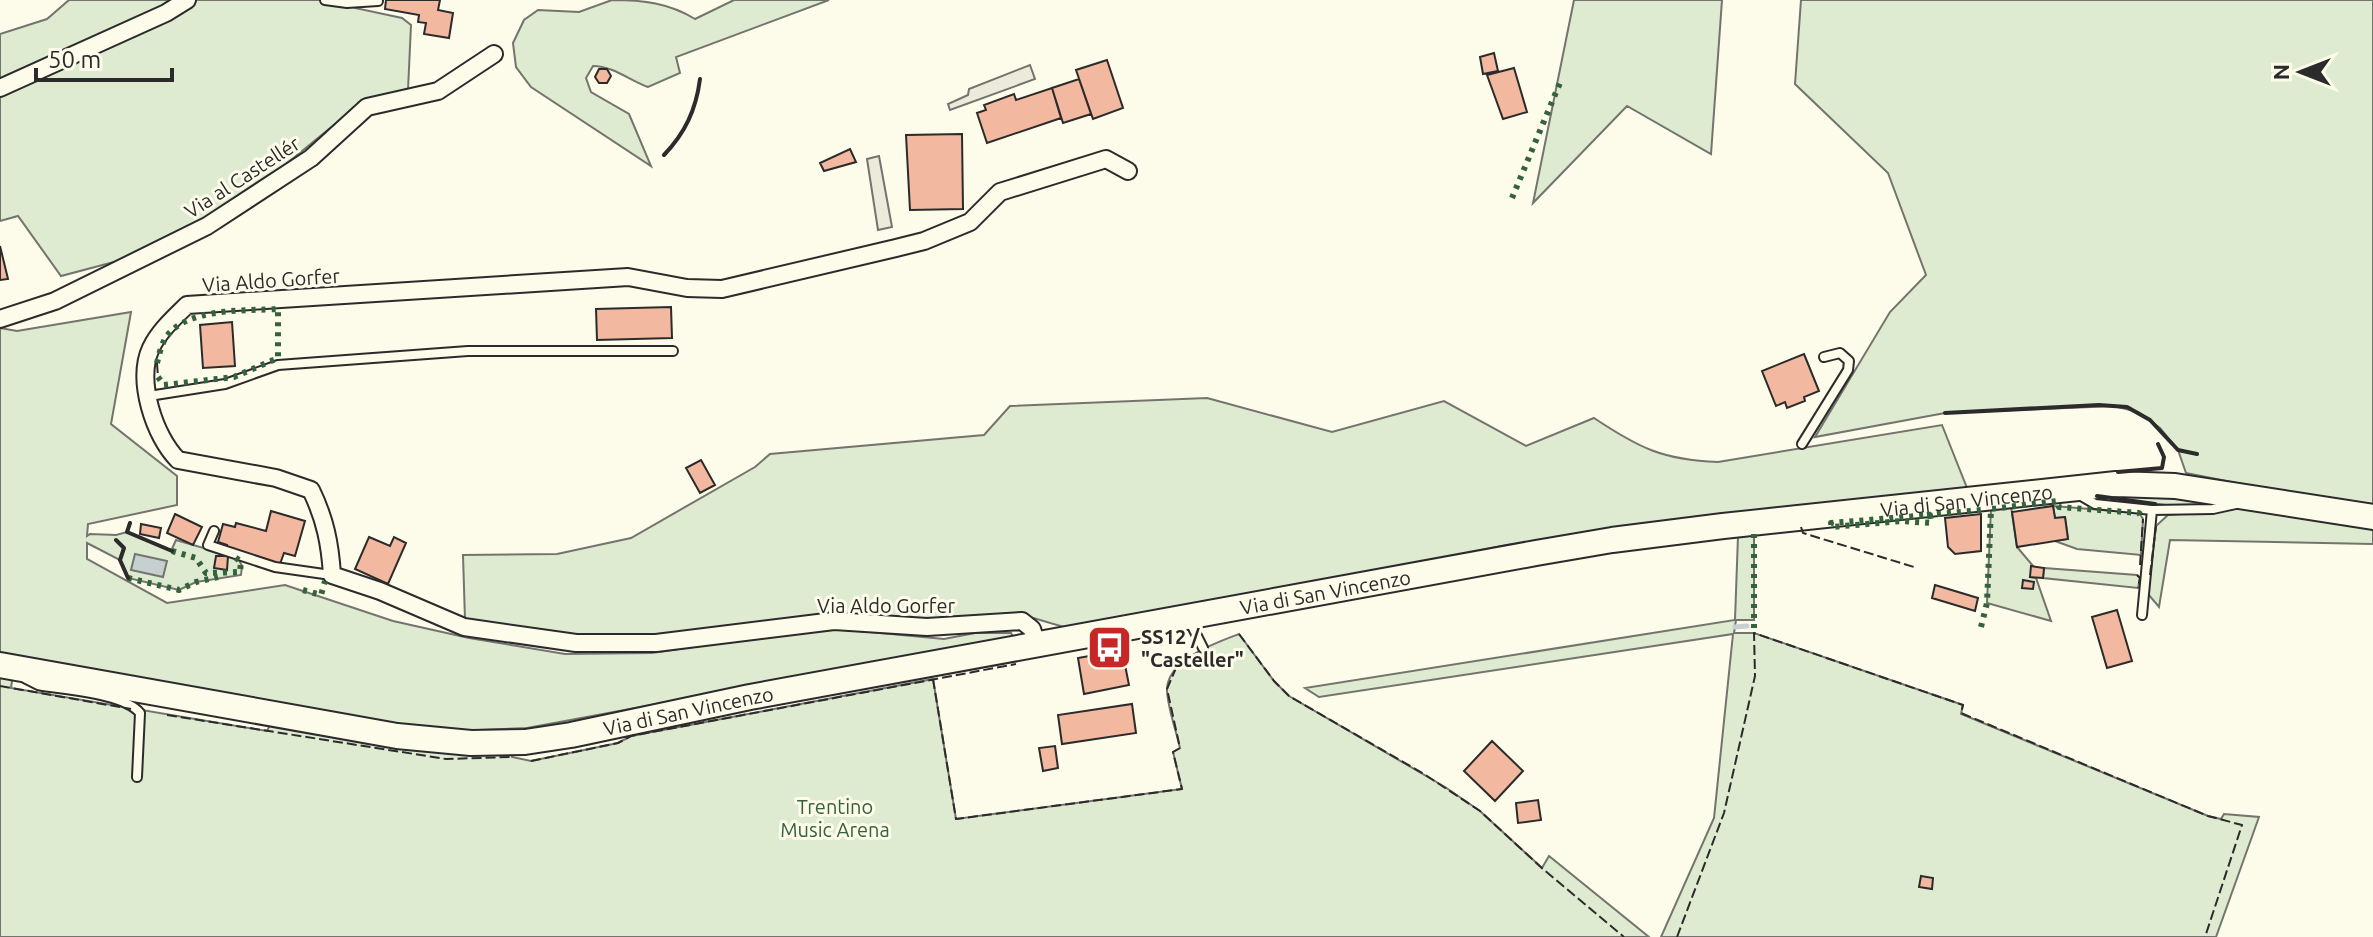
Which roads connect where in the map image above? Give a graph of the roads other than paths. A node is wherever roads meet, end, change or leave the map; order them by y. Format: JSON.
{"nodes":[{"id":1,"x":187,"y":0,"type":"edge"},
{"id":2,"x":325,"y":0,"type":"edge"},
{"id":3,"x":378,"y":1,"type":"edge"},
{"id":4,"x":494,"y":54,"type":"dead end"},
{"id":5,"x":0,"y":88,"type":"edge"},
{"id":6,"x":1128,"y":171,"type":"dead end"},
{"id":7,"x":0,"y":319,"type":"edge"},
{"id":8,"x":673,"y":351,"type":"dead end"},
{"id":9,"x":1824,"y":357,"type":"dead end"},
{"id":10,"x":149,"y":396,"type":"junction"},
{"id":11,"x":1802,"y":444,"type":"dead end"},
{"id":12,"x":2067,"y":487,"type":"junction"},
{"id":13,"x":2250,"y":500,"type":"junction"},
{"id":14,"x":2152,"y":510,"type":"junction"},
{"id":15,"x":2373,"y":517,"type":"edge"},
{"id":16,"x":214,"y":531,"type":"dead end"},
{"id":17,"x":332,"y":575,"type":"junction"},
{"id":18,"x":2142,"y":615,"type":"dead end"},
{"id":19,"x":1187,"y":616,"type":"junction"},
{"id":20,"x":1037,"y":645,"type":"junction"},
{"id":21,"x":1203,"y":648,"type":"dead end"},
{"id":22,"x":4,"y":666,"type":"edge"},
{"id":23,"x":137,"y":777,"type":"dead end"}],
"edges":[{"from":1,"to":5,"type":"street"},
{"from":2,"to":3,"type":"lane"},
{"from":4,"to":7,"type":"street","name":"Via al Castellér"},
{"from":6,"to":10,"type":"street","name":"Via Aldo Gorfer"},
{"from":8,"to":10,"type":"lane"},
{"from":9,"to":11,"type":"lane"},
{"from":10,"to":17,"type":"street","name":"Via Aldo Gorfer"},
{"from":12,"to":13,"type":"main road","name":"Via di San Vincenzo"},
{"from":12,"to":14,"type":"lane"},
{"from":12,"to":19,"type":"main road","name":"Via di San Vincenzo"},
{"from":13,"to":14,"type":"lane"},
{"from":13,"to":15,"type":"main road","name":"Via di San Vincenzo"},
{"from":14,"to":18,"type":"lane"},
{"from":16,"to":17,"type":"lane"},
{"from":17,"to":20,"type":"street","name":"Via Aldo Gorfer"},
{"from":19,"to":20,"type":"main road","name":"Via di San Vincenzo"},
{"from":19,"to":21,"type":"lane"},
{"from":20,"to":22,"type":"main road","name":"Via di San Vincenzo"},
{"from":22,"to":23,"type":"lane"}]}
